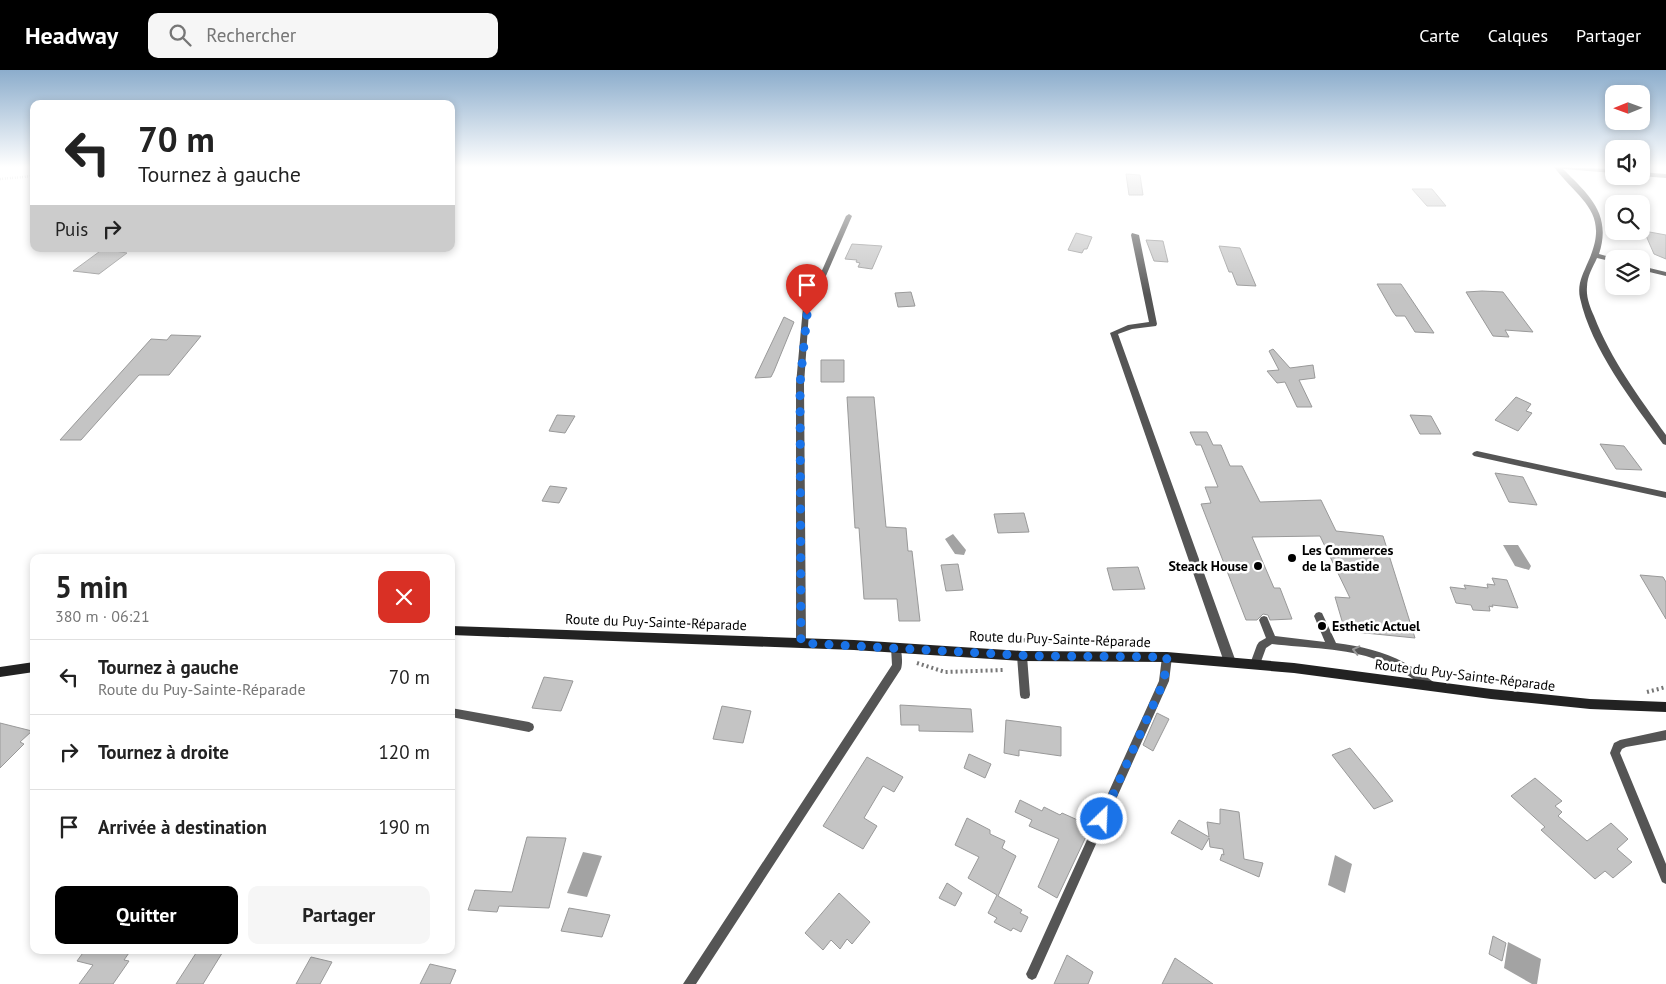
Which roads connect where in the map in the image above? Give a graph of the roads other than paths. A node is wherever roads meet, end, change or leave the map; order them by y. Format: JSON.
{"nodes":[{"id":1,"x":1595,"y":210,"type":"edge"},
{"id":2,"x":849,"y":216,"type":"dead end"},
{"id":3,"x":1135,"y":235,"type":"dead end"},
{"id":4,"x":1596,"y":255,"type":"junction"},
{"id":5,"x":1605,"y":258,"type":"edge"},
{"id":6,"x":1650,"y":270,"type":"edge"},
{"id":7,"x":1666,"y":274,"type":"edge"},
{"id":8,"x":1666,"y":442,"type":"edge"},
{"id":9,"x":1477,"y":454,"type":"dead end"},
{"id":10,"x":1666,"y":495,"type":"edge"},
{"id":11,"x":1318,"y":616,"type":"dead end"},
{"id":12,"x":1264,"y":620,"type":"dead end"},
{"id":13,"x":455,"y":630,"type":"edge"},
{"id":14,"x":1271,"y":640,"type":"junction"},
{"id":15,"x":801,"y":643,"type":"junction"},
{"id":16,"x":1332,"y":646,"type":"junction"},
{"id":17,"x":896,"y":647,"type":"junction"},
{"id":18,"x":1022,"y":656,"type":"junction"},
{"id":19,"x":1167,"y":657,"type":"junction"},
{"id":20,"x":1230,"y":662,"type":"junction"},
{"id":21,"x":1255,"y":664,"type":"junction"},
{"id":22,"x":30,"y":668,"type":"edge"},
{"id":23,"x":0,"y":672,"type":"edge"},
{"id":24,"x":1431,"y":686,"type":"junction"},
{"id":25,"x":1025,"y":695,"type":"dead end"},
{"id":26,"x":1666,"y":707,"type":"edge"},
{"id":27,"x":455,"y":713,"type":"edge"},
{"id":28,"x":529,"y":726,"type":"dead end"},
{"id":29,"x":1666,"y":735,"type":"edge"},
{"id":30,"x":1666,"y":878,"type":"edge"},
{"id":31,"x":1032,"y":974,"type":"dead end"},
{"id":32,"x":689,"y":984,"type":"edge"}],
"edges":[{"from":1,"to":4,"type":"street"},
{"from":2,"to":15,"type":"lane"},
{"from":3,"to":20,"type":"street"},
{"from":4,"to":5,"type":"street"},
{"from":4,"to":8,"type":"street"},
{"from":6,"to":7,"type":"street"},
{"from":9,"to":10,"type":"street"},
{"from":11,"to":16,"type":"lane"},
{"from":12,"to":14,"type":"lane"},
{"from":13,"to":15,"type":"street","name":"Route du Puy-Sainte-Réparade"},
{"from":14,"to":16,"type":"lane"},
{"from":14,"to":21,"type":"lane"},
{"from":15,"to":17,"type":"street","name":"Route du Puy-Sainte-Réparade"},
{"from":24,"to":16,"type":"lane","one_way":true},
{"from":17,"to":18,"type":"street","name":"Route du Puy-Sainte-Réparade"},
{"from":17,"to":32,"type":"lane"},
{"from":18,"to":19,"type":"street","name":"Route du Puy-Sainte-Réparade"},
{"from":18,"to":25,"type":"lane"},
{"from":19,"to":20,"type":"street","name":"Route du Puy-Sainte-Réparade"},
{"from":19,"to":31,"type":"lane"},
{"from":20,"to":21,"type":"street","name":"Route du Puy-Sainte-Réparade"},
{"from":21,"to":24,"type":"street","name":"Route du Puy-Sainte-Réparade"},
{"from":22,"to":23,"type":"street"},
{"from":24,"to":26,"type":"street","name":"Route du Puy-Sainte-Réparade"},
{"from":27,"to":28,"type":"lane"},
{"from":29,"to":30,"type":"lane"}]}
